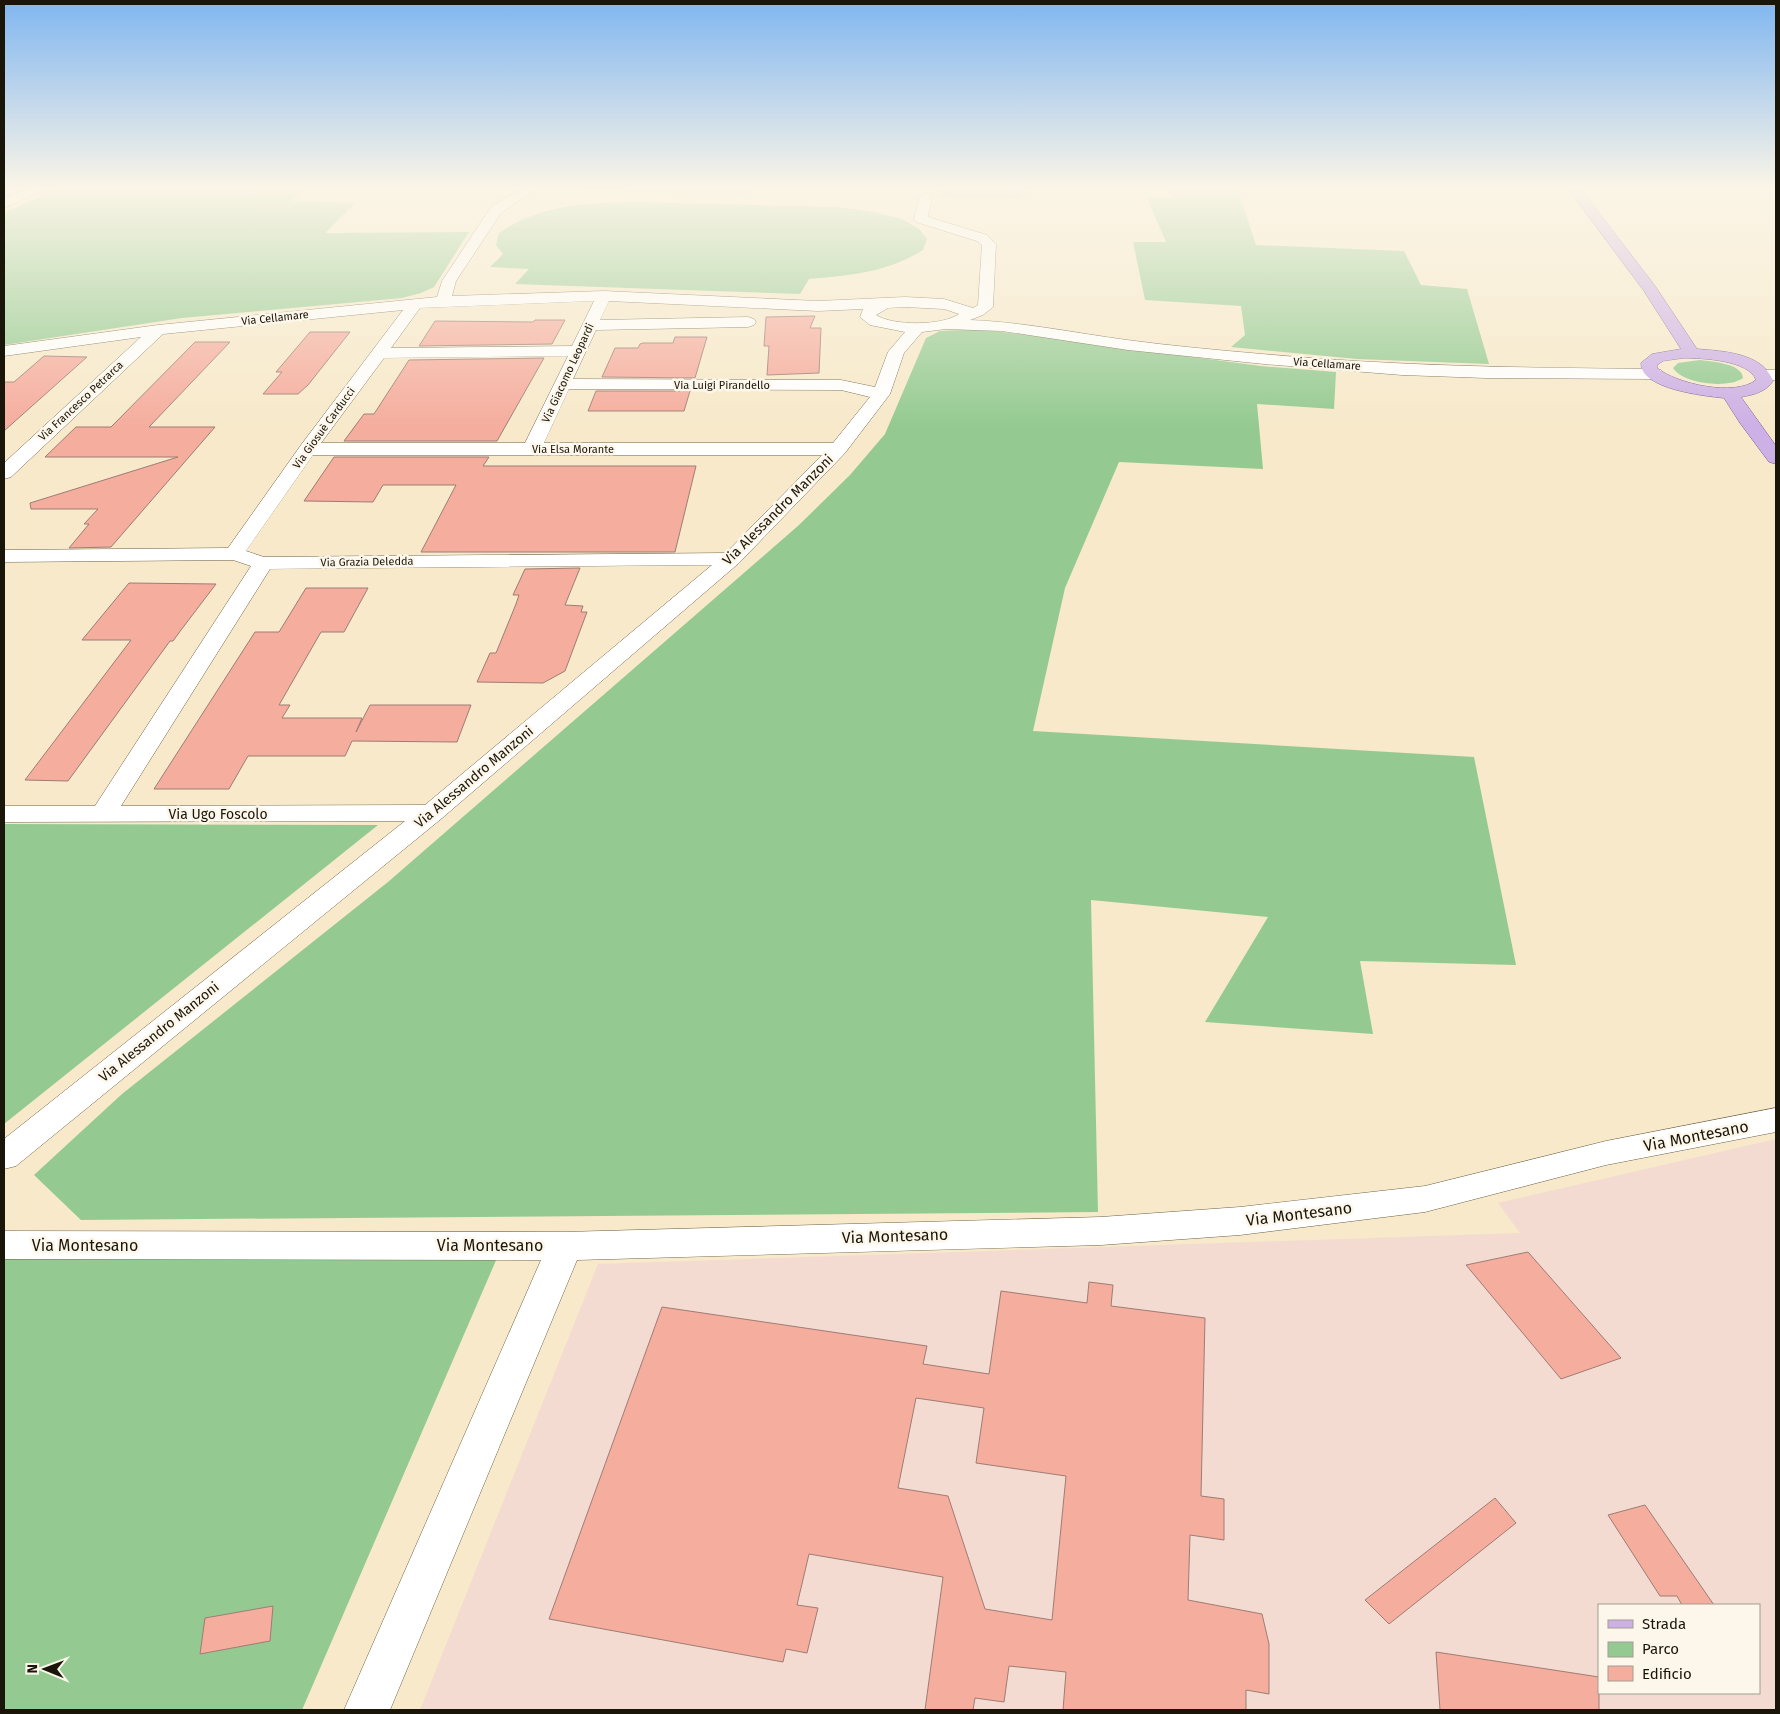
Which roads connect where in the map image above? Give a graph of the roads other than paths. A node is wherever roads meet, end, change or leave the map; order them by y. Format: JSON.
{"nodes":[{"id":1,"x":458,"y":267,"type":"edge"},
{"id":2,"x":988,"y":267,"type":"edge"},
{"id":3,"x":1634,"y":267,"type":"edge"},
{"id":4,"x":604,"y":296,"type":"junction"},
{"id":5,"x":442,"y":301,"type":"junction"},
{"id":6,"x":415,"y":304,"type":"junction"},
{"id":7,"x":885,"y":304,"type":"junction"},
{"id":8,"x":818,"y":306,"type":"junction"},
{"id":9,"x":963,"y":310,"type":"junction"},
{"id":10,"x":868,"y":317,"type":"junction"},
{"id":11,"x":748,"y":322,"type":"dead end"},
{"id":12,"x":945,"y":324,"type":"junction"},
{"id":13,"x":591,"y":325,"type":"junction"},
{"id":14,"x":886,"y":326,"type":"junction"},
{"id":15,"x":1002,"y":326,"type":"junction"},
{"id":16,"x":918,"y":327,"type":"junction"},
{"id":17,"x":158,"y":330,"type":"junction"},
{"id":18,"x":4,"y":351,"type":"edge"},
{"id":19,"x":578,"y":351,"type":"junction"},
{"id":20,"x":896,"y":352,"type":"junction"},
{"id":21,"x":379,"y":353,"type":"junction"},
{"id":22,"x":1692,"y":353,"type":"junction"},
{"id":23,"x":1654,"y":374,"type":"junction"},
{"id":24,"x":1770,"y":375,"type":"edge"},
{"id":25,"x":563,"y":384,"type":"junction"},
{"id":26,"x":1729,"y":392,"type":"junction"},
{"id":27,"x":881,"y":394,"type":"junction"},
{"id":28,"x":308,"y":449,"type":"junction"},
{"id":29,"x":532,"y":449,"type":"junction"},
{"id":30,"x":838,"y":449,"type":"junction"},
{"id":31,"x":1776,"y":458,"type":"edge"},
{"id":32,"x":4,"y":473,"type":"edge"},
{"id":33,"x":234,"y":554,"type":"junction"},
{"id":34,"x":4,"y":556,"type":"edge"},
{"id":35,"x":732,"y":559,"type":"junction"},
{"id":36,"x":263,"y":563,"type":"junction"},
{"id":37,"x":432,"y":812,"type":"junction"},
{"id":38,"x":4,"y":814,"type":"edge"},
{"id":39,"x":102,"y":815,"type":"junction"},
{"id":40,"x":1776,"y":1120,"type":"edge"},
{"id":41,"x":4,"y":1157,"type":"edge"},
{"id":42,"x":4,"y":1245,"type":"edge"},
{"id":43,"x":564,"y":1246,"type":"junction"},
{"id":44,"x":367,"y":1710,"type":"edge"}],
"edges":[{"from":1,"to":5,"type":"street"},
{"from":2,"to":9,"type":"street"},
{"from":3,"to":22,"type":"main road"},
{"from":4,"to":5,"type":"street","name":"Via Cellamare"},
{"from":4,"to":8,"type":"street","name":"Via Cellamare"},
{"from":4,"to":13,"type":"street","name":"Via Giacomo Leopardi"},
{"from":5,"to":6,"type":"street","name":"Via Cellamare"},
{"from":6,"to":17,"type":"street","name":"Via Cellamare"},
{"from":6,"to":21,"type":"street","name":"Via Giosuè Carducci"},
{"from":7,"to":8,"type":"street","name":"Via Cellamare"},
{"from":7,"to":9,"type":"street","name":"Via Cellamare"},
{"from":7,"to":10,"type":"street"},
{"from":8,"to":10,"type":"street","name":"Via Cellamare"},
{"from":9,"to":12,"type":"street","name":"Via Cellamare"},
{"from":9,"to":15,"type":"street","name":"Via Cellamare"},
{"from":10,"to":14,"type":"street","name":"Via Cellamare"},
{"from":11,"to":13,"type":"street"},
{"from":12,"to":15,"type":"street","name":"Via Cellamare"},
{"from":12,"to":16,"type":"street","name":"Via Cellamare"},
{"from":13,"to":19,"type":"street","name":"Via Giacomo Leopardi"},
{"from":14,"to":16,"type":"street","name":"Via Cellamare"},
{"from":14,"to":20,"type":"street"},
{"from":15,"to":23,"type":"street","name":"Via Cellamare"},
{"from":16,"to":20,"type":"street","name":"Via Alessandro Manzoni"},
{"from":17,"to":18,"type":"street","name":"Via Cellamare"},
{"from":17,"to":32,"type":"street","name":"Via Francesco Petrarca"},
{"from":19,"to":21,"type":"street"},
{"from":19,"to":25,"type":"street","name":"Via Giacomo Leopardi"},
{"from":20,"to":27,"type":"street","name":"Via Alessandro Manzoni"},
{"from":21,"to":28,"type":"street","name":"Via Giosuè Carducci"},
{"from":22,"to":23,"type":"main road"},
{"from":22,"to":24,"type":"main road"},
{"from":23,"to":26,"type":"main road"},
{"from":24,"to":26,"type":"main road"},
{"from":25,"to":27,"type":"street","name":"Via Luigi Pirandello"},
{"from":25,"to":29,"type":"street","name":"Via Giacomo Leopardi"},
{"from":26,"to":31,"type":"main road"},
{"from":27,"to":30,"type":"street","name":"Via Alessandro Manzoni"},
{"from":28,"to":29,"type":"street","name":"Via Elsa Morante"},
{"from":28,"to":33,"type":"street","name":"Via Giosuè Carducci"},
{"from":29,"to":30,"type":"street","name":"Via Elsa Morante"},
{"from":30,"to":35,"type":"street","name":"Via Alessandro Manzoni"},
{"from":33,"to":34,"type":"street","name":"Via Grazia Deledda"},
{"from":33,"to":36,"type":"street","name":"Via Grazia Deledda"},
{"from":35,"to":36,"type":"street","name":"Via Grazia Deledda"},
{"from":35,"to":37,"type":"street","name":"Via Alessandro Manzoni"},
{"from":36,"to":39,"type":"street"},
{"from":37,"to":39,"type":"street","name":"Via Ugo Foscolo"},
{"from":37,"to":41,"type":"street","name":"Via Alessandro Manzoni"},
{"from":38,"to":39,"type":"street","name":"Via Ugo Foscolo"},
{"from":40,"to":43,"type":"street","name":"Via Montesano"},
{"from":42,"to":43,"type":"street","name":"Via Montesano"},
{"from":43,"to":44,"type":"street"}]}
